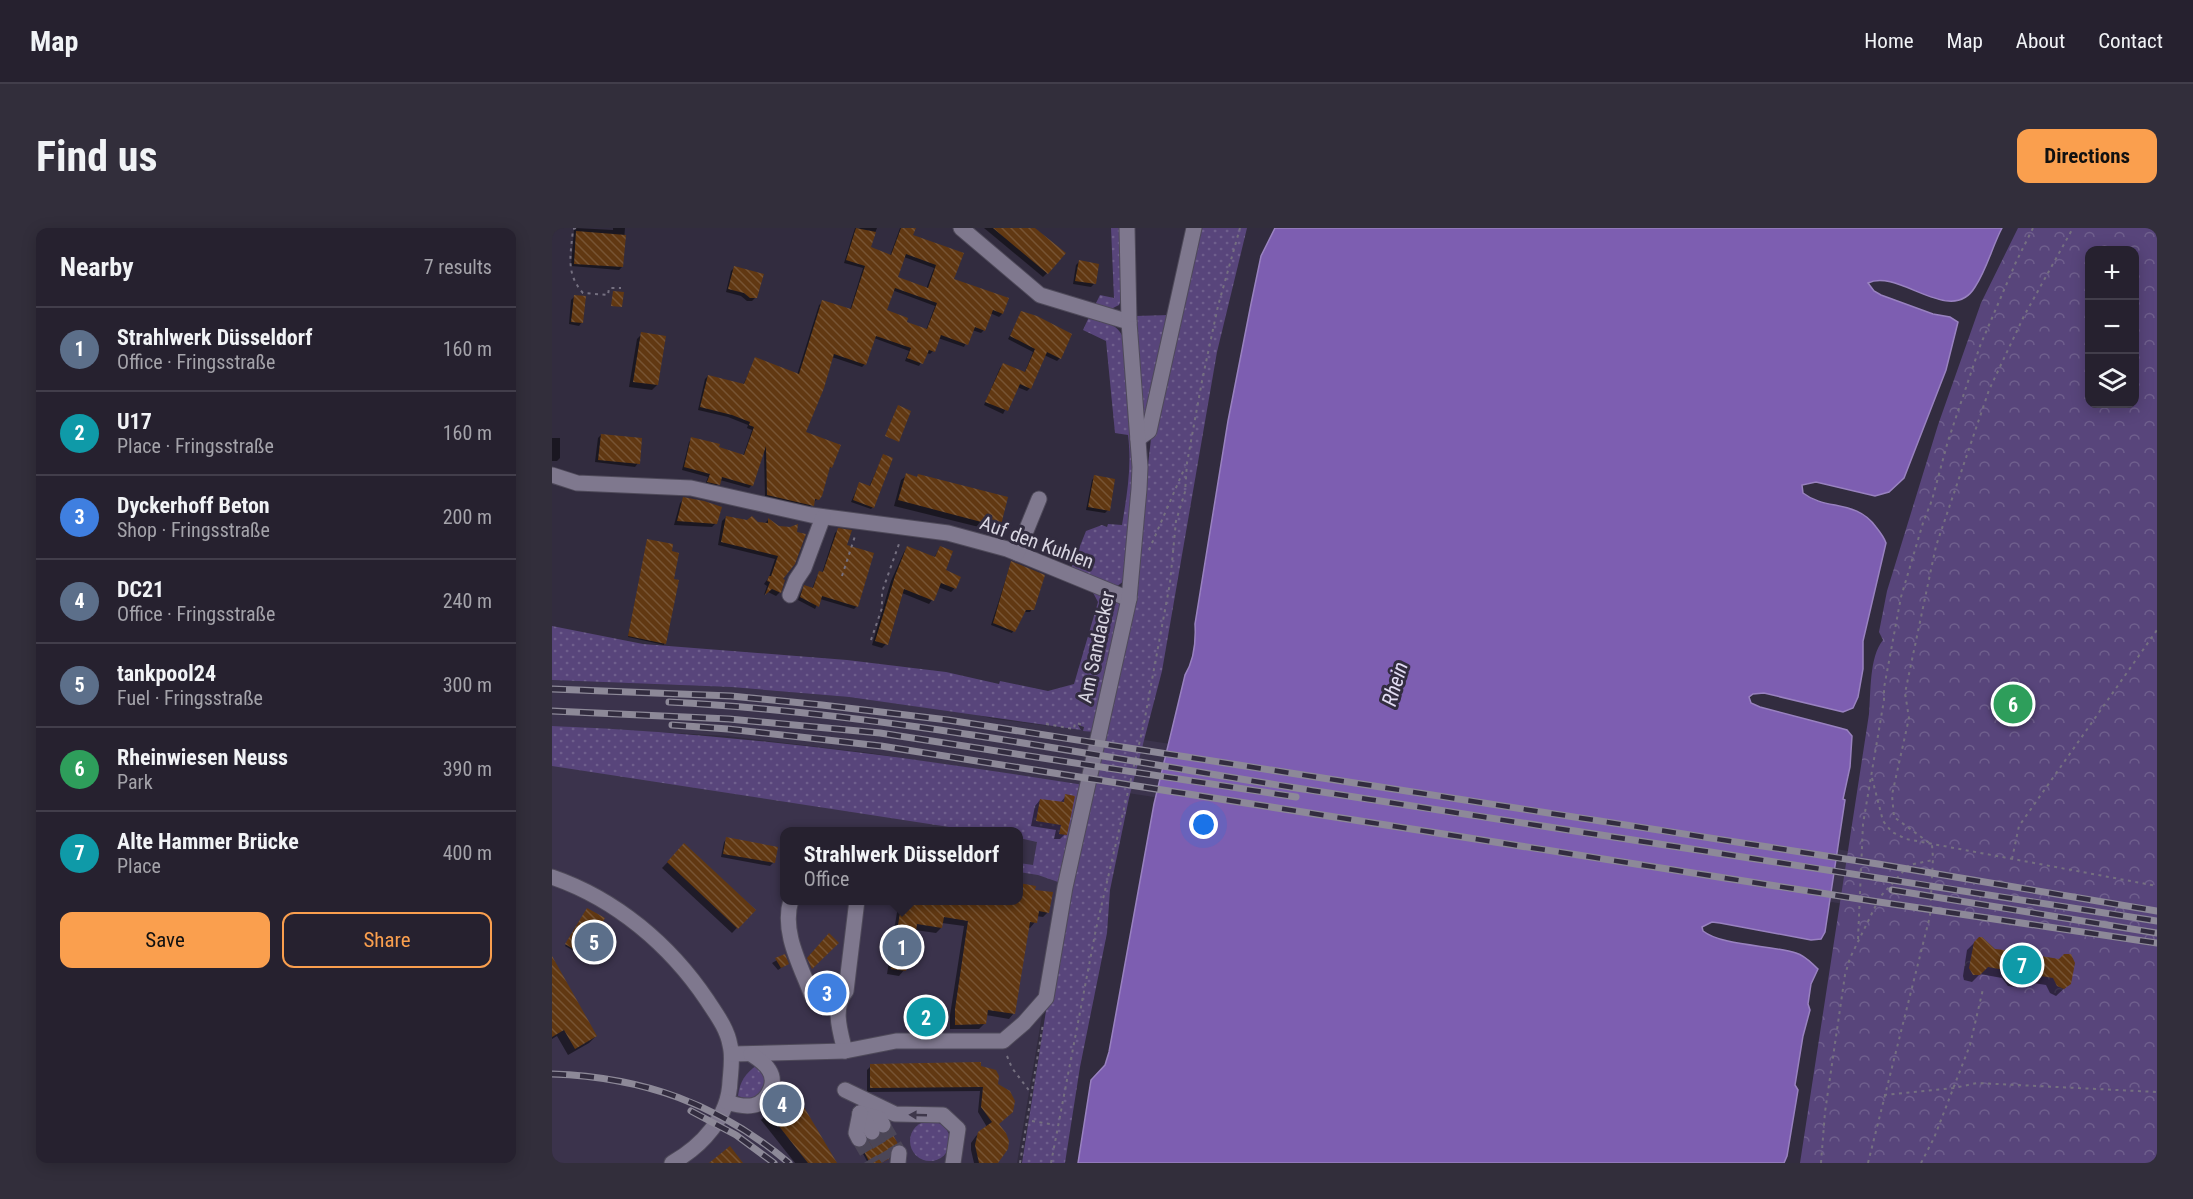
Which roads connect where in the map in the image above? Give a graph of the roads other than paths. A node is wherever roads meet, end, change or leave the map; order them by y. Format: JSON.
{"nodes":[{"id":1,"x":961,"y":228,"type":"edge"},
{"id":2,"x":1127,"y":228,"type":"edge"},
{"id":3,"x":1194,"y":228,"type":"edge"},
{"id":4,"x":1129,"y":322,"type":"junction"},
{"id":5,"x":1138,"y":439,"type":"junction"},
{"id":6,"x":552,"y":475,"type":"edge"},
{"id":7,"x":1039,"y":499,"type":"dead end"},
{"id":8,"x":823,"y":517,"type":"junction"},
{"id":9,"x":1017,"y":553,"type":"junction"},
{"id":10,"x":790,"y":595,"type":"dead end"},
{"id":11,"x":1129,"y":598,"type":"junction"},
{"id":12,"x":552,"y":877,"type":"edge"},
{"id":13,"x":790,"y":905,"type":"edge"},
{"id":14,"x":856,"y":905,"type":"edge"},
{"id":15,"x":838,"y":1000,"type":"junction"},
{"id":16,"x":845,"y":1051,"type":"junction"},
{"id":17,"x":732,"y":1054,"type":"junction"},
{"id":18,"x":751,"y":1054,"type":"junction"},
{"id":19,"x":845,"y":1090,"type":"dead end"},
{"id":20,"x":727,"y":1102,"type":"junction"},
{"id":21,"x":860,"y":1113,"type":"dead end"},
{"id":22,"x":872,"y":1132,"type":"tunnel mouth"},
{"id":23,"x":672,"y":1163,"type":"edge"},
{"id":24,"x":953,"y":1163,"type":"edge"}],
"edges":[{"from":1,"to":4,"type":"street"},
{"from":2,"to":4,"type":"street","name":"Am Sandacker"},
{"from":3,"to":5,"type":"street"},
{"from":4,"to":5,"type":"street","name":"Am Sandacker"},
{"from":5,"to":11,"type":"street","name":"Am Sandacker"},
{"from":6,"to":8,"type":"street","name":"Auf den Kuhlen"},
{"from":7,"to":9,"type":"street"},
{"from":8,"to":9,"type":"street","name":"Auf den Kuhlen"},
{"from":8,"to":10,"type":"street"},
{"from":9,"to":11,"type":"street","name":"Auf den Kuhlen"},
{"from":11,"to":16,"type":"street","name":"Am Sandacker"},
{"from":12,"to":17,"type":"street"},
{"from":13,"to":15,"type":"street"},
{"from":14,"to":15,"type":"street"},
{"from":15,"to":16,"type":"street"},
{"from":16,"to":18,"type":"street"},
{"from":17,"to":18,"type":"street"},
{"from":17,"to":20,"type":"street"},
{"from":18,"to":20,"type":"street"},
{"from":24,"to":19,"type":"street","one_way":true},
{"from":20,"to":23,"type":"street"},
{"from":21,"to":22,"type":"street"}]}
